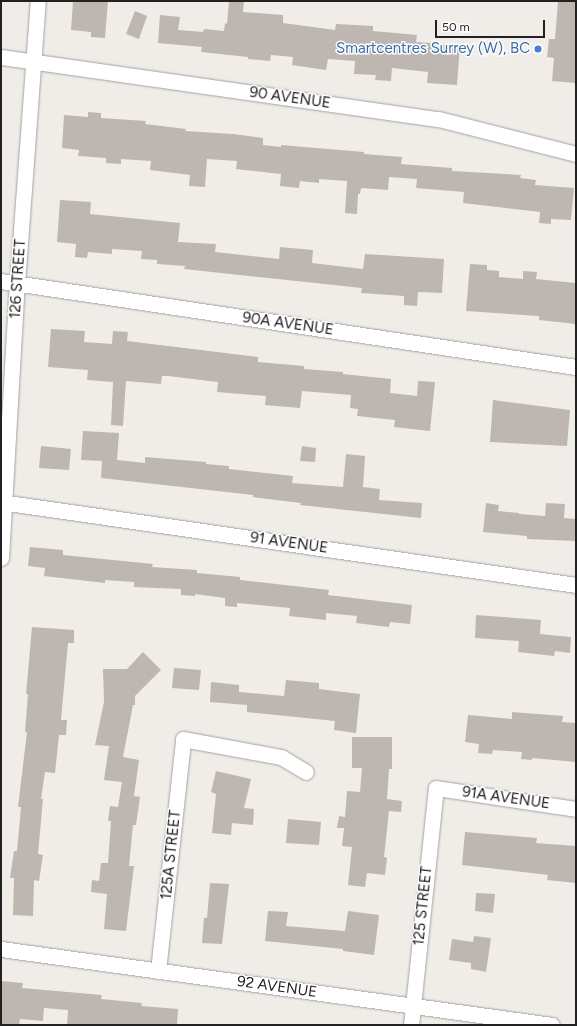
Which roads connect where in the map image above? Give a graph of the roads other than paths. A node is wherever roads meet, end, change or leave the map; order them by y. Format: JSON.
{"nodes":[{"id":1,"x":38,"y":1,"type":"edge"},
{"id":2,"x":1,"y":57,"type":"edge"},
{"id":3,"x":33,"y":62,"type":"junction"},
{"id":4,"x":576,"y":154,"type":"edge"},
{"id":5,"x":1,"y":281,"type":"edge"},
{"id":6,"x":17,"y":284,"type":"junction"},
{"id":7,"x":576,"y":367,"type":"edge"},
{"id":8,"x":3,"y":502,"type":"edge"},
{"id":9,"x":1,"y":558,"type":"edge"},
{"id":10,"x":576,"y":585,"type":"edge"},
{"id":11,"x":306,"y":772,"type":"dead end"},
{"id":12,"x":436,"y":788,"type":"joint"},
{"id":13,"x":576,"y":809,"type":"edge"},
{"id":14,"x":1,"y":949,"type":"edge"},
{"id":15,"x":158,"y":971,"type":"junction"},
{"id":16,"x":412,"y":1006,"type":"junction"},
{"id":17,"x":410,"y":1025,"type":"edge"},
{"id":18,"x":552,"y":1025,"type":"edge"}],
"edges":[{"from":1,"to":3,"type":"street","name":"126 STREET"},
{"from":2,"to":3,"type":"street","name":"90 AVENUE"},
{"from":3,"to":4,"type":"street","name":"90 AVENUE"},
{"from":3,"to":6,"type":"street","name":"126 STREET"},
{"from":5,"to":6,"type":"street","name":"90A AVENUE"},
{"from":6,"to":7,"type":"street","name":"90A AVENUE"},
{"from":6,"to":8,"type":"street","name":"126 STREET"},
{"from":8,"to":9,"type":"street","name":"126 STREET"},
{"from":8,"to":10,"type":"street","name":"91 AVENUE"},
{"from":11,"to":15,"type":"street","name":"125A STREET"},
{"from":12,"to":13,"type":"street","name":"91A AVENUE"},
{"from":12,"to":16,"type":"street","name":"125 STREET"},
{"from":14,"to":15,"type":"street","name":"92 AVENUE"},
{"from":15,"to":16,"type":"street","name":"92 AVENUE"},
{"from":16,"to":17,"type":"street","name":"125 STREET"},
{"from":16,"to":18,"type":"street","name":"92 AVENUE"}]}
